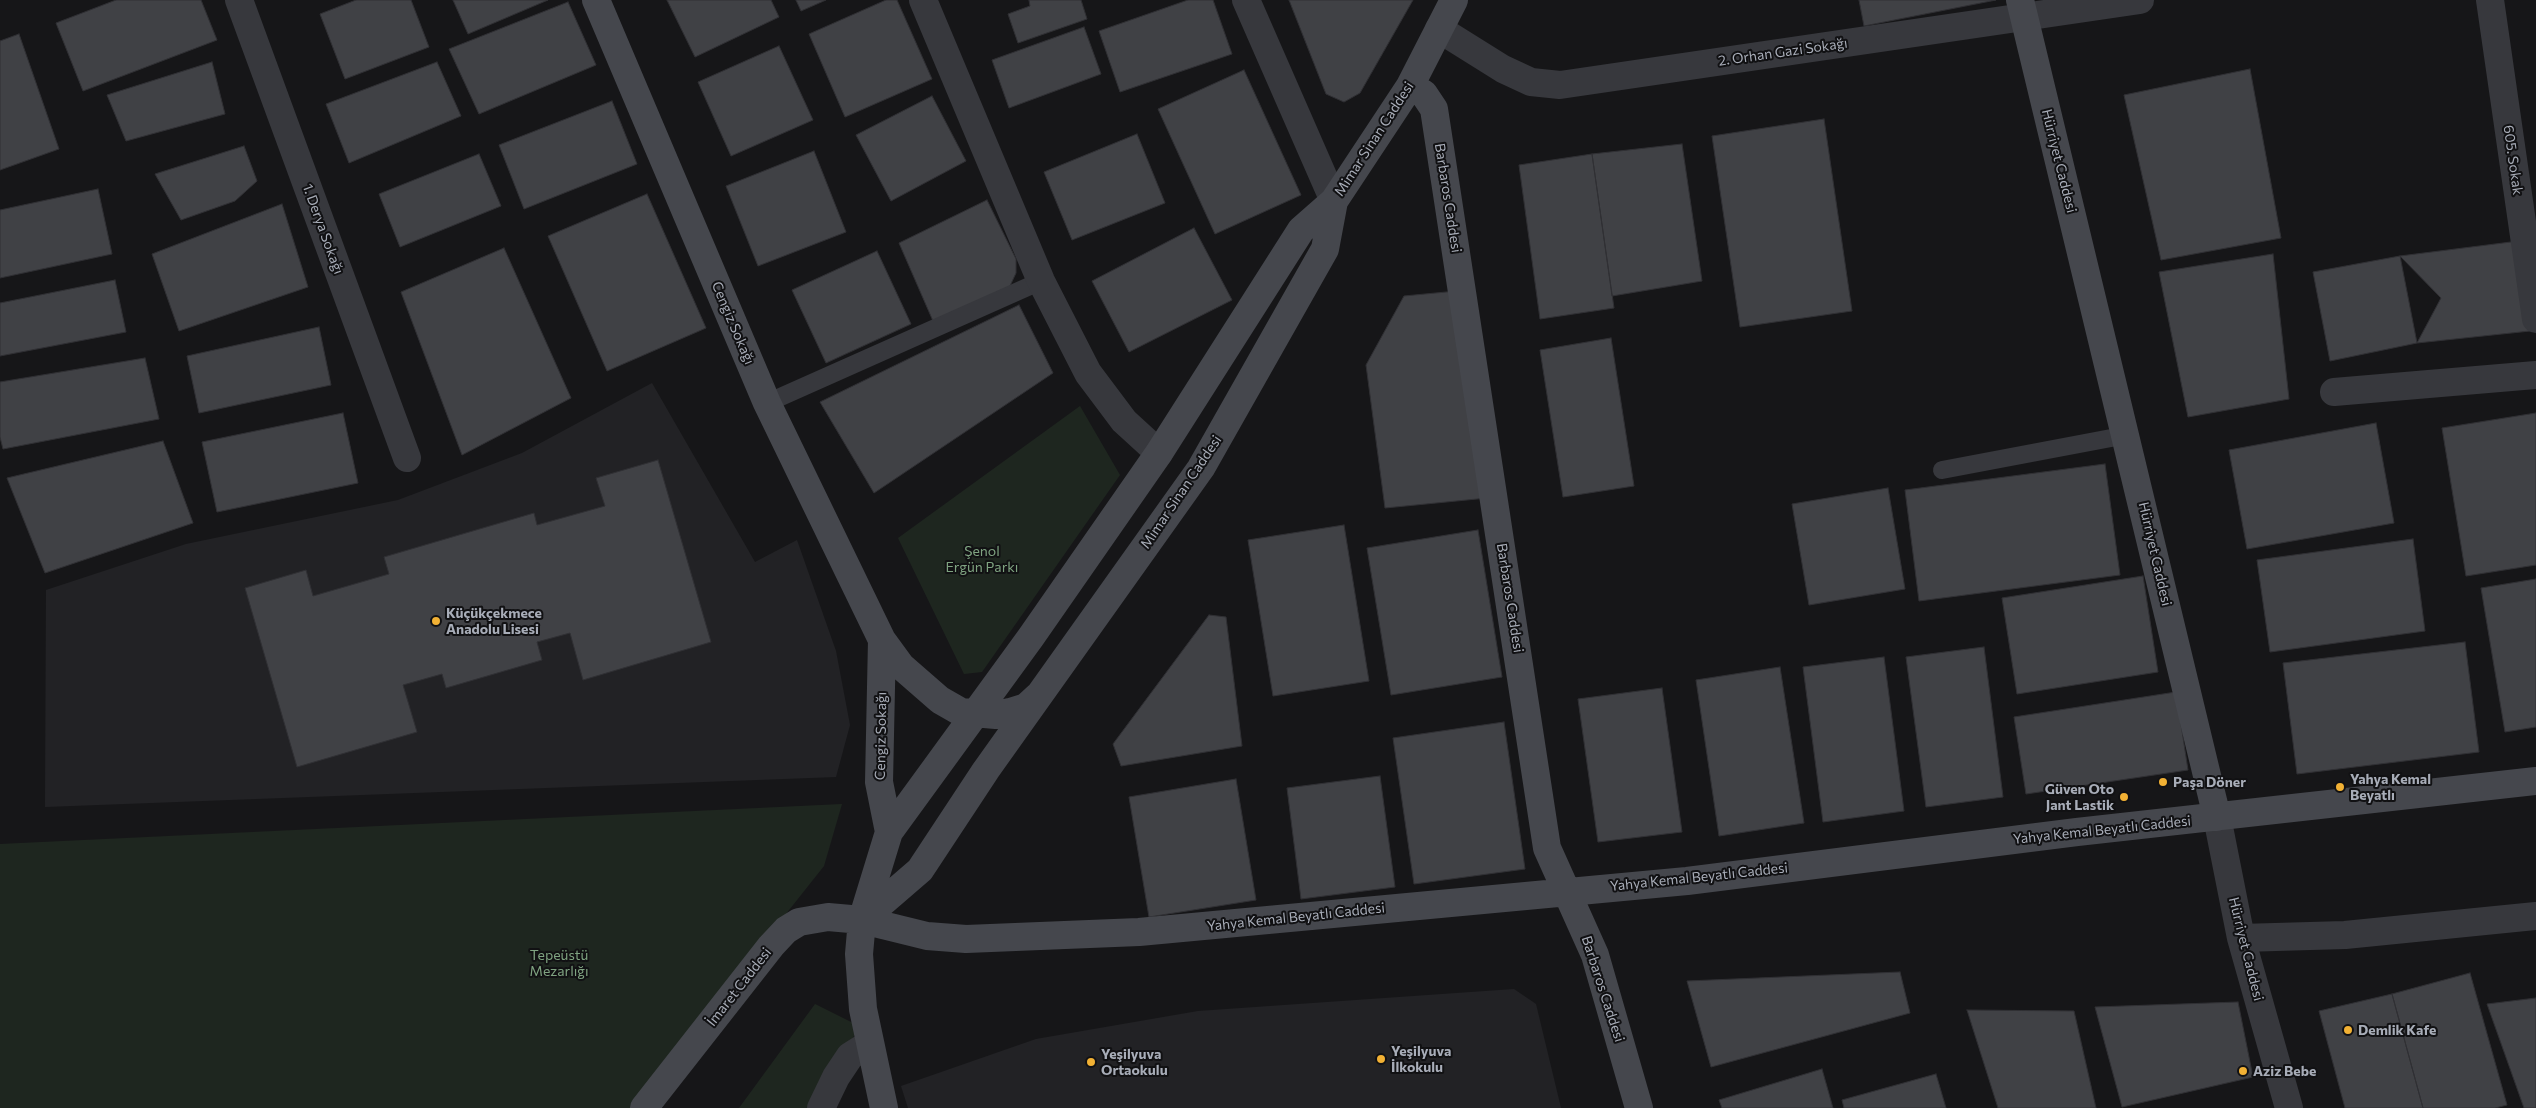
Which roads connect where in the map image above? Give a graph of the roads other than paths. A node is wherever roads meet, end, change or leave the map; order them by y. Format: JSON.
{"nodes":[{"id":1,"x":239,"y":0,"type":"edge"},
{"id":2,"x":596,"y":0,"type":"edge"},
{"id":3,"x":922,"y":0,"type":"edge"},
{"id":4,"x":1246,"y":0,"type":"edge"},
{"id":5,"x":1454,"y":0,"type":"edge"},
{"id":6,"x":2140,"y":0,"type":"edge"},
{"id":7,"x":2490,"y":0,"type":"edge"},
{"id":8,"x":2022,"y":8,"type":"edge"},
{"id":9,"x":1439,"y":29,"type":"junction"},
{"id":10,"x":1410,"y":86,"type":"junction"},
{"id":11,"x":1334,"y":201,"type":"junction"},
{"id":12,"x":1041,"y":281,"type":"junction"},
{"id":13,"x":2536,"y":319,"type":"edge"},
{"id":14,"x":2536,"y":375,"type":"edge"},
{"id":15,"x":2334,"y":392,"type":"dead end"},
{"id":16,"x":767,"y":403,"type":"junction"},
{"id":17,"x":2127,"y":435,"type":"junction"},
{"id":18,"x":1159,"y":453,"type":"junction"},
{"id":19,"x":407,"y":458,"type":"dead end"},
{"id":20,"x":1942,"y":470,"type":"dead end"},
{"id":21,"x":882,"y":640,"type":"junction"},
{"id":22,"x":1044,"y":692,"type":"junction"},
{"id":23,"x":974,"y":713,"type":"junction"},
{"id":24,"x":2536,"y":781,"type":"edge"},
{"id":25,"x":2217,"y":817,"type":"junction"},
{"id":26,"x":889,"y":832,"type":"junction"},
{"id":27,"x":1567,"y":891,"type":"junction"},
{"id":28,"x":2536,"y":916,"type":"edge"},
{"id":29,"x":862,"y":920,"type":"junction"},
{"id":30,"x":2241,"y":938,"type":"junction"},
{"id":31,"x":869,"y":1044,"type":"junction"},
{"id":32,"x":644,"y":1108,"type":"edge"},
{"id":33,"x":821,"y":1108,"type":"edge"},
{"id":34,"x":884,"y":1108,"type":"edge"},
{"id":35,"x":1639,"y":1108,"type":"edge"},
{"id":36,"x":2290,"y":1108,"type":"edge"}],
"edges":[{"from":1,"to":19,"type":"street","name":"1. Derya Sokağı"},
{"from":2,"to":16,"type":"street","name":"Cengiz Sokağı"},
{"from":3,"to":12,"type":"street"},
{"from":4,"to":11,"type":"street"},
{"from":5,"to":9,"type":"street","name":"Mimar Sinan Caddesi"},
{"from":6,"to":8,"type":"street","name":"2. Orhan Gazi Sokağı"},
{"from":7,"to":13,"type":"street","name":"605. Sokak"},
{"from":8,"to":9,"type":"street","name":"2. Orhan Gazi Sokağı"},
{"from":8,"to":17,"type":"street","name":"Hürriyet Caddesi"},
{"from":9,"to":10,"type":"street","name":"Mimar Sinan Caddesi"},
{"from":10,"to":11,"type":"street","name":"Mimar Sinan Caddesi"},
{"from":10,"to":27,"type":"street","name":"Barbaros Caddesi"},
{"from":11,"to":18,"type":"street"},
{"from":11,"to":22,"type":"street","name":"Mimar Sinan Caddesi"},
{"from":12,"to":16,"type":"lane"},
{"from":12,"to":18,"type":"street"},
{"from":14,"to":15,"type":"street"},
{"from":16,"to":21,"type":"street","name":"Cengiz Sokağı"},
{"from":17,"to":20,"type":"lane"},
{"from":17,"to":25,"type":"street","name":"Hürriyet Caddesi"},
{"from":18,"to":23,"type":"street"},
{"from":21,"to":23,"type":"street","name":"Cengiz Sokağı"},
{"from":21,"to":26,"type":"street","name":"Cengiz Sokağı"},
{"from":22,"to":23,"type":"street","name":"Cengiz Sokağı"},
{"from":22,"to":29,"type":"street","name":"Mimar Sinan Caddesi"},
{"from":23,"to":26,"type":"street"},
{"from":24,"to":25,"type":"street","name":"Yahya Kemal Beyatlı Caddesi"},
{"from":25,"to":27,"type":"street","name":"Yahya Kemal Beyatlı Caddesi"},
{"from":25,"to":30,"type":"street","name":"Hürriyet Caddesi"},
{"from":26,"to":29,"type":"street"},
{"from":27,"to":29,"type":"street","name":"Yahya Kemal Beyatlı Caddesi"},
{"from":27,"to":35,"type":"street","name":"Barbaros Caddesi"},
{"from":28,"to":30,"type":"street"},
{"from":29,"to":31,"type":"street"},
{"from":29,"to":32,"type":"street","name":"İmaret Caddesi"},
{"from":30,"to":36,"type":"street","name":"Hürriyet Caddesi"},
{"from":31,"to":33,"type":"street"},
{"from":31,"to":34,"type":"street"}]}
